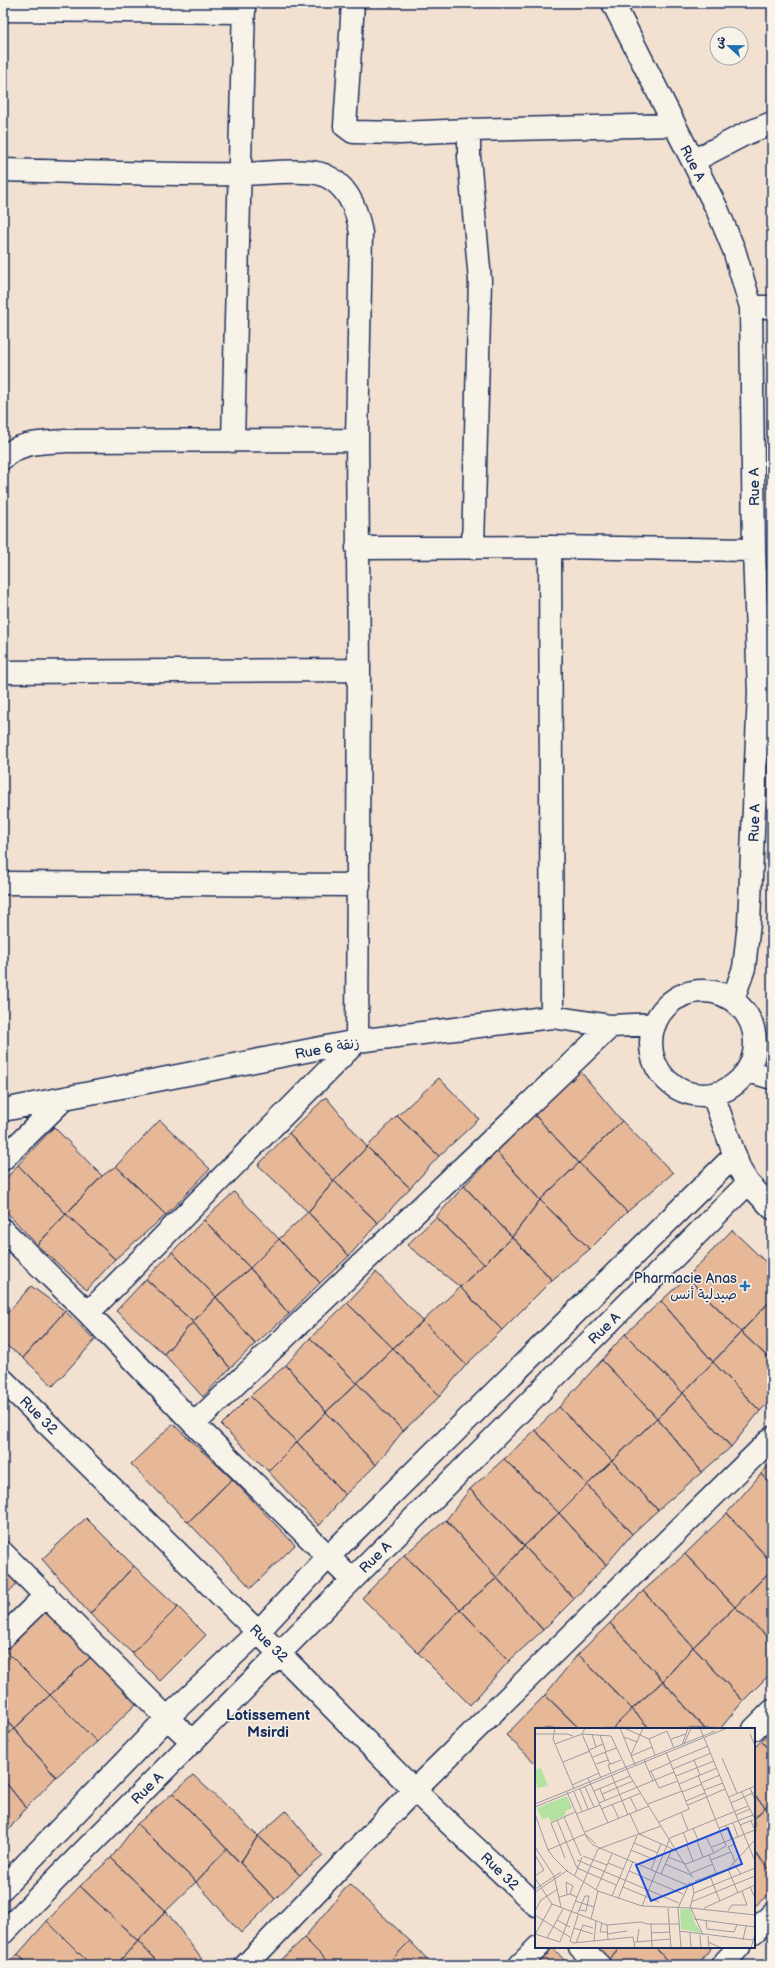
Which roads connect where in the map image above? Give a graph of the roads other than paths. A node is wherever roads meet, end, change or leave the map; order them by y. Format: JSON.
{"nodes":[{"id":1,"x":354,"y":3,"type":"edge"},
{"id":2,"x":613,"y":3,"type":"edge"},
{"id":3,"x":244,"y":7,"type":"edge"},
{"id":4,"x":3,"y":10,"type":"edge"},
{"id":5,"x":772,"y":122,"type":"edge"},
{"id":6,"x":674,"y":125,"type":"junction"},
{"id":7,"x":469,"y":130,"type":"junction"},
{"id":8,"x":693,"y":161,"type":"junction"},
{"id":9,"x":3,"y":170,"type":"edge"},
{"id":10,"x":238,"y":174,"type":"junction"},
{"id":11,"x":762,"y":307,"type":"edge"},
{"id":12,"x":357,"y":440,"type":"junction"},
{"id":13,"x":233,"y":441,"type":"junction"},
{"id":14,"x":3,"y":458,"type":"edge"},
{"id":15,"x":550,"y":547,"type":"junction"},
{"id":16,"x":357,"y":548,"type":"junction"},
{"id":17,"x":473,"y":548,"type":"junction"},
{"id":18,"x":754,"y":550,"type":"junction"},
{"id":19,"x":359,"y":670,"type":"junction"},
{"id":20,"x":3,"y":672,"type":"edge"},
{"id":21,"x":766,"y":693,"type":"edge"},
{"id":22,"x":3,"y":883,"type":"edge"},
{"id":23,"x":359,"y":885,"type":"junction"},
{"id":24,"x":733,"y":999,"type":"junction"},
{"id":25,"x":552,"y":1017,"type":"junction"},
{"id":26,"x":654,"y":1024,"type":"junction"},
{"id":27,"x":611,"y":1026,"type":"junction"},
{"id":28,"x":357,"y":1041,"type":"junction"},
{"id":29,"x":748,"y":1071,"type":"junction"},
{"id":30,"x":772,"y":1078,"type":"edge"},
{"id":31,"x":713,"y":1095,"type":"junction"},
{"id":32,"x":63,"y":1100,"type":"junction"},
{"id":33,"x":3,"y":1110,"type":"edge"},
{"id":34,"x":734,"y":1156,"type":"junction"},
{"id":35,"x":3,"y":1159,"type":"edge"},
{"id":36,"x":748,"y":1183,"type":"junction"},
{"id":37,"x":772,"y":1208,"type":"edge"},
{"id":38,"x":3,"y":1230,"type":"edge"},
{"id":39,"x":88,"y":1313,"type":"junction"},
{"id":40,"x":3,"y":1380,"type":"edge"},
{"id":41,"x":503,"y":1383,"type":"junction"},
{"id":42,"x":528,"y":1404,"type":"junction"},
{"id":43,"x":194,"y":1424,"type":"junction"},
{"id":44,"x":772,"y":1438,"type":"edge"},
{"id":45,"x":3,"y":1553,"type":"edge"},
{"id":46,"x":329,"y":1556,"type":"junction"},
{"id":47,"x":352,"y":1580,"type":"junction"},
{"id":48,"x":46,"y":1595,"type":"junction"},
{"id":49,"x":258,"y":1632,"type":"junction"},
{"id":50,"x":3,"y":1637,"type":"edge"},
{"id":51,"x":280,"y":1654,"type":"junction"},
{"id":52,"x":772,"y":1711,"type":"edge"},
{"id":53,"x":167,"y":1718,"type":"junction"},
{"id":54,"x":755,"y":1728,"type":"edge"},
{"id":55,"x":193,"y":1742,"type":"junction"},
{"id":56,"x":414,"y":1790,"type":"junction"},
{"id":57,"x":3,"y":1888,"type":"edge"},
{"id":58,"x":535,"y":1904,"type":"edge"},
{"id":59,"x":772,"y":1914,"type":"edge"},
{"id":60,"x":755,"y":1931,"type":"edge"},
{"id":61,"x":3,"y":1933,"type":"edge"},
{"id":62,"x":537,"y":1948,"type":"edge"},
{"id":63,"x":581,"y":1948,"type":"edge"},
{"id":64,"x":738,"y":1948,"type":"edge"},
{"id":65,"x":246,"y":1965,"type":"edge"},
{"id":66,"x":520,"y":1965,"type":"edge"},
{"id":67,"x":599,"y":1965,"type":"edge"},
{"id":68,"x":722,"y":1965,"type":"edge"}],
"edges":[{"from":1,"to":7,"type":"street"},
{"from":2,"to":6,"type":"street","name":"Rue A"},
{"from":3,"to":4,"type":"street"},
{"from":3,"to":10,"type":"street"},
{"from":5,"to":8,"type":"street"},
{"from":6,"to":7,"type":"street"},
{"from":6,"to":8,"type":"street","name":"Rue A"},
{"from":7,"to":17,"type":"street"},
{"from":8,"to":11,"type":"street","name":"Rue A"},
{"from":9,"to":10,"type":"street"},
{"from":10,"to":12,"type":"street"},
{"from":10,"to":13,"type":"street"},
{"from":11,"to":18,"type":"street","name":"Rue A"},
{"from":12,"to":13,"type":"street"},
{"from":12,"to":16,"type":"street"},
{"from":13,"to":14,"type":"street"},
{"from":15,"to":17,"type":"street"},
{"from":15,"to":18,"type":"street"},
{"from":15,"to":25,"type":"street"},
{"from":16,"to":17,"type":"street"},
{"from":16,"to":19,"type":"street"},
{"from":18,"to":21,"type":"street","name":"Rue A"},
{"from":19,"to":20,"type":"street"},
{"from":19,"to":23,"type":"street"},
{"from":21,"to":24,"type":"street","name":"Rue A"},
{"from":22,"to":23,"type":"street"},
{"from":23,"to":28,"type":"street"},
{"from":24,"to":26,"type":"street"},
{"from":24,"to":29,"type":"street"},
{"from":25,"to":27,"type":"street","name":"Rue 6 زنقة"},
{"from":25,"to":28,"type":"street","name":"Rue 6 زنقة"},
{"from":26,"to":27,"type":"street","name":"Rue 6 زنقة"},
{"from":26,"to":31,"type":"street"},
{"from":27,"to":43,"type":"street"},
{"from":28,"to":32,"type":"street","name":"Rue 6 زنقة"},
{"from":28,"to":39,"type":"street"},
{"from":29,"to":30,"type":"street"},
{"from":29,"to":31,"type":"street"},
{"from":31,"to":34,"type":"street"},
{"from":32,"to":33,"type":"street","name":"Rue 6 زنقة"},
{"from":32,"to":35,"type":"street"},
{"from":34,"to":36,"type":"street"},
{"from":34,"to":41,"type":"street"},
{"from":36,"to":37,"type":"street"},
{"from":36,"to":42,"type":"street","name":"Rue A"},
{"from":38,"to":39,"type":"street"},
{"from":39,"to":43,"type":"street"},
{"from":40,"to":49,"type":"street","name":"Rue 32"},
{"from":41,"to":42,"type":"street"},
{"from":41,"to":46,"type":"street"},
{"from":42,"to":47,"type":"street","name":"Rue A"},
{"from":43,"to":46,"type":"street"},
{"from":44,"to":56,"type":"street"},
{"from":45,"to":48,"type":"street"},
{"from":46,"to":47,"type":"street"},
{"from":46,"to":49,"type":"street"},
{"from":47,"to":51,"type":"street","name":"Rue A"},
{"from":48,"to":50,"type":"street"},
{"from":48,"to":53,"type":"street"},
{"from":49,"to":51,"type":"street","name":"Rue 32"},
{"from":49,"to":53,"type":"street"},
{"from":51,"to":55,"type":"street","name":"Rue A"},
{"from":51,"to":56,"type":"street","name":"Rue 32"},
{"from":52,"to":54,"type":"street"},
{"from":53,"to":55,"type":"street"},
{"from":53,"to":57,"type":"street"},
{"from":55,"to":61,"type":"street","name":"Rue A"},
{"from":56,"to":58,"type":"street","name":"Rue 32"},
{"from":56,"to":65,"type":"street"},
{"from":59,"to":60,"type":"street"},
{"from":62,"to":66,"type":"street"},
{"from":63,"to":67,"type":"street"},
{"from":64,"to":68,"type":"street"}]}
